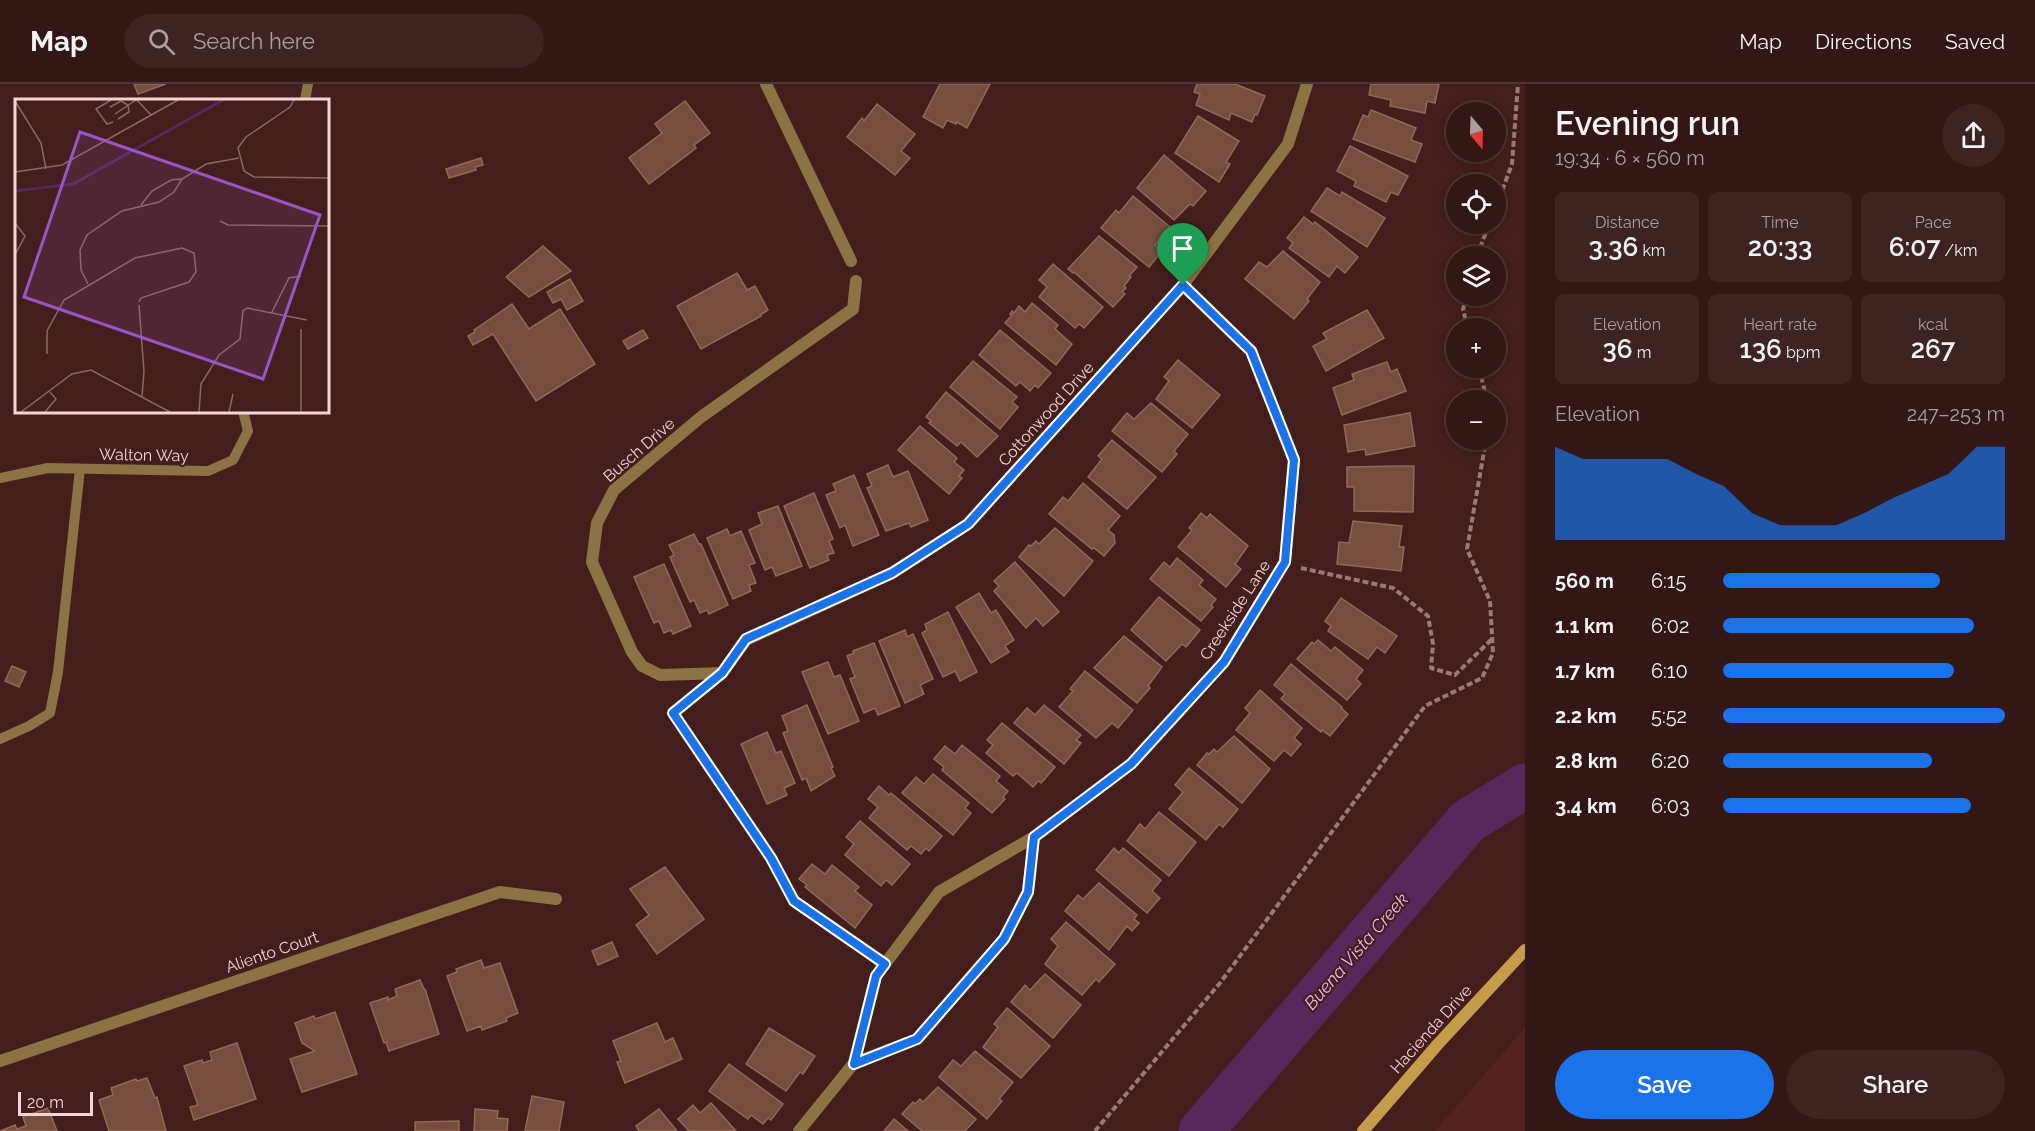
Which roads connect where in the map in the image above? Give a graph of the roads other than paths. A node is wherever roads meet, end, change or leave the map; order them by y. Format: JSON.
{"nodes":[{"id":1,"x":308,"y":84,"type":"edge"},
{"id":2,"x":766,"y":84,"type":"edge"},
{"id":3,"x":1307,"y":84,"type":"edge"},
{"id":4,"x":305,"y":99,"type":"edge"},
{"id":5,"x":851,"y":261,"type":"dead end"},
{"id":6,"x":856,"y":281,"type":"dead end"},
{"id":7,"x":1183,"y":285,"type":"junction"},
{"id":8,"x":243,"y":412,"type":"edge"},
{"id":9,"x":80,"y":469,"type":"junction"},
{"id":10,"x":0,"y":478,"type":"edge"},
{"id":11,"x":722,"y":673,"type":"joint"},
{"id":12,"x":0,"y":739,"type":"edge"},
{"id":13,"x":1034,"y":837,"type":"junction"},
{"id":14,"x":556,"y":899,"type":"dead end"},
{"id":15,"x":1525,"y":950,"type":"edge"},
{"id":16,"x":0,"y":1061,"type":"edge"},
{"id":17,"x":854,"y":1064,"type":"junction"},
{"id":18,"x":799,"y":1131,"type":"edge"},
{"id":19,"x":1363,"y":1131,"type":"edge"}],
"edges":[{"from":1,"to":4,"type":"lane"},
{"from":2,"to":5,"type":"street"},
{"from":3,"to":7,"type":"street","name":"Cottonwood Drive"},
{"from":6,"to":11,"type":"street","name":"Busch Drive"},
{"from":7,"to":11,"type":"street","name":"Cottonwood Drive"},
{"from":7,"to":13,"type":"street","name":"Creekside Lane"},
{"from":8,"to":9,"type":"lane","name":"Walton Way"},
{"from":9,"to":10,"type":"lane","name":"Walton Way"},
{"from":9,"to":12,"type":"lane"},
{"from":13,"to":17,"type":"street","name":"Creekside Lane"},
{"from":13,"to":17,"type":"street","name":"Creekside Lane"},
{"from":14,"to":16,"type":"street","name":"Aliento Court"},
{"from":15,"to":19,"type":"main road","name":"Hacienda Drive"},
{"from":17,"to":18,"type":"street","name":"Creekside Lane"}]}
